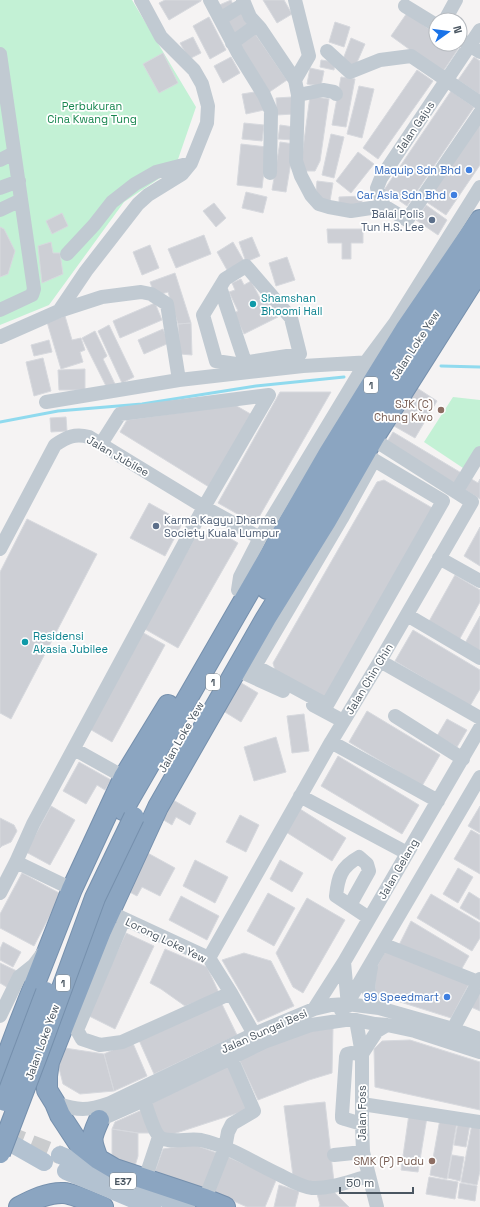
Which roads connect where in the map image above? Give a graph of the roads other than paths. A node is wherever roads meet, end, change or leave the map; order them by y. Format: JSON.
{"nodes":[{"id":1,"x":141,"y":0,"type":"edge"},
{"id":2,"x":210,"y":0,"type":"edge"},
{"id":3,"x":295,"y":0,"type":"edge"},
{"id":4,"x":456,"y":0,"type":"edge"},
{"id":5,"x":244,"y":2,"type":"edge"},
{"id":6,"x":405,"y":6,"type":"dead end"},
{"id":7,"x":449,"y":12,"type":"edge"},
{"id":8,"x":220,"y":19,"type":"junction"},
{"id":9,"x":428,"y":20,"type":"edge"},
{"id":10,"x":257,"y":25,"type":"junction"},
{"id":11,"x":480,"y":30,"type":"edge"},
{"id":12,"x":232,"y":43,"type":"junction"},
{"id":13,"x":470,"y":45,"type":"edge"},
{"id":14,"x":327,"y":51,"type":"dead end"},
{"id":15,"x":0,"y":54,"type":"edge"},
{"id":16,"x":447,"y":79,"type":"junction"},
{"id":17,"x":295,"y":80,"type":"junction"},
{"id":18,"x":336,"y":94,"type":"dead end"},
{"id":19,"x":298,"y":95,"type":"junction"},
{"id":20,"x":480,"y":102,"type":"edge"},
{"id":21,"x":480,"y":113,"type":"edge"},
{"id":22,"x":14,"y":154,"type":"junction"},
{"id":23,"x":0,"y":160,"type":"edge"},
{"id":24,"x":191,"y":163,"type":"junction"},
{"id":25,"x":270,"y":173,"type":"dead end"},
{"id":26,"x":19,"y":181,"type":"junction"},
{"id":27,"x":480,"y":187,"type":"edge"},
{"id":28,"x":0,"y":188,"type":"edge"},
{"id":29,"x":21,"y":200,"type":"junction"},
{"id":30,"x":384,"y":206,"type":"junction"},
{"id":31,"x":0,"y":210,"type":"edge"},
{"id":32,"x":480,"y":220,"type":"edge"},
{"id":33,"x":480,"y":246,"type":"edge"},
{"id":34,"x":67,"y":254,"type":"dead end"},
{"id":35,"x":479,"y":272,"type":"edge"},
{"id":36,"x":220,"y":287,"type":"junction"},
{"id":37,"x":0,"y":310,"type":"edge"},
{"id":38,"x":59,"y":311,"type":"junction"},
{"id":39,"x":0,"y":337,"type":"edge"},
{"id":40,"x":276,"y":357,"type":"junction"},
{"id":41,"x":302,"y":360,"type":"junction"},
{"id":42,"x":245,"y":362,"type":"junction"},
{"id":43,"x":375,"y":362,"type":"junction"},
{"id":44,"x":288,"y":368,"type":"junction"},
{"id":45,"x":179,"y":380,"type":"junction"},
{"id":46,"x":46,"y":402,"type":"dead end"},
{"id":47,"x":373,"y":439,"type":"junction"},
{"id":48,"x":101,"y":444,"type":"junction"},
{"id":49,"x":480,"y":453,"type":"edge"},
{"id":50,"x":456,"y":492,"type":"junction"},
{"id":51,"x":204,"y":507,"type":"junction"},
{"id":52,"x":334,"y":519,"type":"junction"},
{"id":53,"x":1,"y":545,"type":"edge"},
{"id":54,"x":265,"y":547,"type":"junction"},
{"id":55,"x":439,"y":558,"type":"junction"},
{"id":56,"x":301,"y":560,"type":"junction"},
{"id":57,"x":480,"y":581,"type":"edge"},
{"id":58,"x":407,"y":615,"type":"junction"},
{"id":59,"x":480,"y":658,"type":"edge"},
{"id":60,"x":380,"y":661,"type":"junction"},
{"id":61,"x":235,"y":669,"type":"junction"},
{"id":62,"x":395,"y":716,"type":"dead end"},
{"id":63,"x":480,"y":718,"type":"edge"},
{"id":64,"x":343,"y":721,"type":"junction"},
{"id":65,"x":480,"y":728,"type":"edge"},
{"id":66,"x":331,"y":742,"type":"junction"},
{"id":67,"x":74,"y":750,"type":"junction"},
{"id":68,"x":463,"y":759,"type":"junction"},
{"id":69,"x":124,"y":777,"type":"junction"},
{"id":70,"x":480,"y":777,"type":"edge"},
{"id":71,"x":300,"y":796,"type":"junction"},
{"id":72,"x":438,"y":801,"type":"junction"},
{"id":73,"x":129,"y":814,"type":"junction"},
{"id":74,"x":407,"y":854,"type":"junction"},
{"id":75,"x":9,"y":867,"type":"edge"},
{"id":76,"x":72,"y":889,"type":"junction"},
{"id":77,"x":0,"y":893,"type":"edge"},
{"id":78,"x":350,"y":906,"type":"dead end"},
{"id":79,"x":117,"y":916,"type":"junction"},
{"id":80,"x":369,"y":918,"type":"junction"},
{"id":81,"x":51,"y":944,"type":"junction"},
{"id":82,"x":382,"y":944,"type":"junction"},
{"id":83,"x":209,"y":958,"type":"junction"},
{"id":84,"x":373,"y":959,"type":"junction"},
{"id":85,"x":344,"y":962,"type":"junction"},
{"id":86,"x":40,"y":967,"type":"junction"},
{"id":87,"x":479,"y":980,"type":"edge"},
{"id":88,"x":81,"y":981,"type":"junction"},
{"id":89,"x":231,"y":993,"type":"junction"},
{"id":90,"x":347,"y":1004,"type":"junction"},
{"id":91,"x":379,"y":1008,"type":"junction"},
{"id":92,"x":314,"y":1009,"type":"junction"},
{"id":93,"x":1,"y":1010,"type":"edge"},
{"id":94,"x":356,"y":1020,"type":"junction"},
{"id":95,"x":387,"y":1025,"type":"junction"},
{"id":96,"x":303,"y":1028,"type":"junction"},
{"id":97,"x":453,"y":1029,"type":"junction"},
{"id":98,"x":254,"y":1034,"type":"junction"},
{"id":99,"x":480,"y":1039,"type":"edge"},
{"id":100,"x":480,"y":1052,"type":"edge"},
{"id":101,"x":362,"y":1054,"type":"junction"},
{"id":102,"x":231,"y":1058,"type":"junction"},
{"id":103,"x":0,"y":1081,"type":"edge"},
{"id":104,"x":144,"y":1100,"type":"junction"},
{"id":105,"x":56,"y":1104,"type":"junction"},
{"id":106,"x":362,"y":1104,"type":"junction"},
{"id":107,"x":0,"y":1116,"type":"edge"},
{"id":108,"x":99,"y":1120,"type":"joint"},
{"id":109,"x":480,"y":1122,"type":"edge"},
{"id":110,"x":362,"y":1124,"type":"junction"},
{"id":111,"x":159,"y":1137,"type":"junction"},
{"id":112,"x":0,"y":1138,"type":"edge"},
{"id":113,"x":225,"y":1148,"type":"junction"},
{"id":114,"x":363,"y":1152,"type":"junction"},
{"id":115,"x":0,"y":1153,"type":"edge"},
{"id":116,"x":334,"y":1155,"type":"dead end"},
{"id":117,"x":98,"y":1158,"type":"junction"},
{"id":118,"x":53,"y":1161,"type":"junction"},
{"id":119,"x":368,"y":1176,"type":"junction"},
{"id":120,"x":145,"y":1179,"type":"junction"},
{"id":121,"x":205,"y":1199,"type":"junction"},
{"id":122,"x":376,"y":1203,"type":"edge"},
{"id":123,"x":19,"y":1207,"type":"edge"},
{"id":124,"x":103,"y":1207,"type":"edge"},
{"id":125,"x":152,"y":1207,"type":"edge"},
{"id":126,"x":186,"y":1207,"type":"edge"},
{"id":127,"x":225,"y":1207,"type":"edge"}],
"edges":[{"from":1,"to":24,"type":"street"},
{"from":2,"to":8,"type":"street"},
{"from":3,"to":17,"type":"street"},
{"from":4,"to":7,"type":"street"},
{"from":5,"to":8,"type":"street"},
{"from":5,"to":10,"type":"street"},
{"from":6,"to":9,"type":"street"},
{"from":8,"to":12,"type":"street"},
{"from":10,"to":12,"type":"street"},
{"from":10,"to":17,"type":"street"},
{"from":11,"to":13,"type":"street","name":"Jalan Gajus"},
{"from":12,"to":25,"type":"street"},
{"from":13,"to":16,"type":"street","name":"Jalan Gajus"},
{"from":14,"to":16,"type":"street"},
{"from":15,"to":22,"type":"street"},
{"from":16,"to":20,"type":"street"},
{"from":16,"to":30,"type":"street","name":"Jalan Gajus"},
{"from":17,"to":19,"type":"street"},
{"from":18,"to":19,"type":"street"},
{"from":19,"to":30,"type":"street"},
{"from":21,"to":30,"type":"street"},
{"from":22,"to":23,"type":"street"},
{"from":22,"to":26,"type":"street"},
{"from":24,"to":34,"type":"street"},
{"from":24,"to":38,"type":"street"},
{"from":26,"to":28,"type":"street"},
{"from":26,"to":29,"type":"street"},
{"from":27,"to":43,"type":"street"},
{"from":29,"to":31,"type":"street"},
{"from":29,"to":37,"type":"street"},
{"from":32,"to":43,"type":"highway","name":"Jalan Loke Yew","number":"1"},
{"from":33,"to":56,"type":"highway","name":"Jalan Loke Yew","number":"1"},
{"from":35,"to":47,"type":"highway"},
{"from":36,"to":41,"type":"street"},
{"from":36,"to":42,"type":"street"},
{"from":36,"to":42,"type":"street"},
{"from":38,"to":39,"type":"street"},
{"from":38,"to":45,"type":"street"},
{"from":40,"to":41,"type":"street"},
{"from":40,"to":42,"type":"street"},
{"from":40,"to":44,"type":"street"},
{"from":41,"to":43,"type":"street"},
{"from":41,"to":44,"type":"street"},
{"from":43,"to":54,"type":"highway","name":"Jalan Loke Yew","number":"1"},
{"from":44,"to":45,"type":"street"},
{"from":45,"to":46,"type":"street"},
{"from":47,"to":50,"type":"street","name":"Jalan Chin Chin"},
{"from":47,"to":52,"type":"highway"},
{"from":48,"to":51,"type":"street","name":"Jalan Jubilee"},
{"from":48,"to":51,"type":"street"},
{"from":48,"to":53,"type":"street","name":"Jalan Jubilee"},
{"from":49,"to":50,"type":"street"},
{"from":50,"to":55,"type":"street","name":"Jalan Chin Chin"},
{"from":51,"to":54,"type":"street","name":"Jalan Jubilee"},
{"from":51,"to":67,"type":"street"},
{"from":52,"to":56,"type":"highway"},
{"from":52,"to":56,"type":"street"},
{"from":54,"to":69,"type":"highway"},
{"from":54,"to":73,"type":"highway","name":"Jalan Loke Yew","number":"1"},
{"from":55,"to":57,"type":"street"},
{"from":55,"to":58,"type":"street","name":"Jalan Chin Chin"},
{"from":56,"to":61,"type":"highway"},
{"from":56,"to":73,"type":"highway","name":"Jalan Loke Yew","number":"1"},
{"from":58,"to":59,"type":"street"},
{"from":58,"to":60,"type":"street","name":"Jalan Chin Chin"},
{"from":60,"to":63,"type":"street"},
{"from":60,"to":64,"type":"street","name":"Jalan Chin Chin"},
{"from":61,"to":64,"type":"street"},
{"from":61,"to":79,"type":"highway"},
{"from":62,"to":68,"type":"street"},
{"from":64,"to":66,"type":"street","name":"Jalan Chin Chin"},
{"from":65,"to":68,"type":"street","name":"Jalan Gelang"},
{"from":66,"to":71,"type":"street","name":"Jalan Chin Chin"},
{"from":66,"to":72,"type":"street"},
{"from":67,"to":69,"type":"street"},
{"from":67,"to":75,"type":"street"},
{"from":68,"to":72,"type":"street","name":"Jalan Gelang"},
{"from":69,"to":76,"type":"highway"},
{"from":70,"to":82,"type":"street"},
{"from":71,"to":74,"type":"street"},
{"from":71,"to":83,"type":"street","name":"Jalan Chin Chin"},
{"from":72,"to":74,"type":"street","name":"Jalan Gelang"},
{"from":73,"to":107,"type":"highway","name":"Jalan Loke Yew","number":"1","bridge":true},
{"from":73,"to":115,"type":"highway","name":"Jalan Loke Yew","number":"1","bridge":true},
{"from":74,"to":80,"type":"street","name":"Jalan Gelang"},
{"from":75,"to":76,"type":"street"},
{"from":75,"to":77,"type":"street"},
{"from":76,"to":81,"type":"highway"},
{"from":78,"to":80,"type":"street"},
{"from":79,"to":83,"type":"street","name":"Lorong Loke Yew"},
{"from":79,"to":88,"type":"highway"},
{"from":79,"to":89,"type":"street"},
{"from":80,"to":85,"type":"street","name":"Jalan Gelang"},
{"from":81,"to":86,"type":"highway"},
{"from":81,"to":93,"type":"street"},
{"from":82,"to":84,"type":"street"},
{"from":82,"to":87,"type":"street"},
{"from":83,"to":89,"type":"street","name":"Lorong Loke Yew"},
{"from":84,"to":90,"type":"street"},
{"from":84,"to":91,"type":"street"},
{"from":85,"to":90,"type":"street"},
{"from":85,"to":92,"type":"street","name":"Jalan Gelang"},
{"from":86,"to":88,"type":"highway"},
{"from":86,"to":103,"type":"highway"},
{"from":87,"to":97,"type":"street"},
{"from":88,"to":105,"type":"highway"},
{"from":89,"to":98,"type":"street","name":"Lorong Loke Yew"},
{"from":90,"to":91,"type":"street","name":"Jalan Sungai Besi"},
{"from":90,"to":92,"type":"street","name":"Jalan Sungai Besi"},
{"from":90,"to":95,"type":"street"},
{"from":90,"to":96,"type":"street"},
{"from":91,"to":97,"type":"street","name":"Jalan Sungai Besi"},
{"from":92,"to":98,"type":"street","name":"Jalan Sungai Besi"},
{"from":94,"to":95,"type":"street","name":"Jalan Sungai Besi"},
{"from":94,"to":96,"type":"street","name":"Jalan Sungai Besi"},
{"from":94,"to":101,"type":"street","name":"Jalan Foss"},
{"from":95,"to":100,"type":"street","name":"Jalan Sungai Besi"},
{"from":95,"to":101,"type":"street"},
{"from":96,"to":102,"type":"street","name":"Jalan Sungai Besi"},
{"from":97,"to":99,"type":"street","name":"Jalan Sungai Besi"},
{"from":98,"to":105,"type":"street","name":"Jalan Sungai Besi"},
{"from":101,"to":106,"type":"street","name":"Jalan Foss"},
{"from":101,"to":110,"type":"street"},
{"from":102,"to":104,"type":"street","name":"Jalan Sungai Besi"},
{"from":102,"to":113,"type":"street"},
{"from":104,"to":108,"type":"street","name":"Jalan Sungai Besi"},
{"from":104,"to":111,"type":"street"},
{"from":105,"to":117,"type":"highway"},
{"from":106,"to":109,"type":"street"},
{"from":106,"to":110,"type":"street","name":"Jalan Foss"},
{"from":108,"to":117,"type":"highway"},
{"from":110,"to":114,"type":"street","name":"Jalan Foss"},
{"from":111,"to":113,"type":"street"},
{"from":111,"to":120,"type":"street"},
{"from":112,"to":118,"type":"main road"},
{"from":113,"to":119,"type":"street"},
{"from":113,"to":121,"type":"street"},
{"from":114,"to":116,"type":"street"},
{"from":114,"to":119,"type":"street","name":"Jalan Foss"},
{"from":117,"to":120,"type":"highway"},
{"from":118,"to":125,"type":"main road","number":"E37"},
{"from":118,"to":126,"type":"main road","number":"E37"},
{"from":119,"to":122,"type":"street","name":"Jalan Foss"},
{"from":120,"to":121,"type":"highway"},
{"from":121,"to":127,"type":"highway"},
{"from":123,"to":124,"type":"highway"}]}
